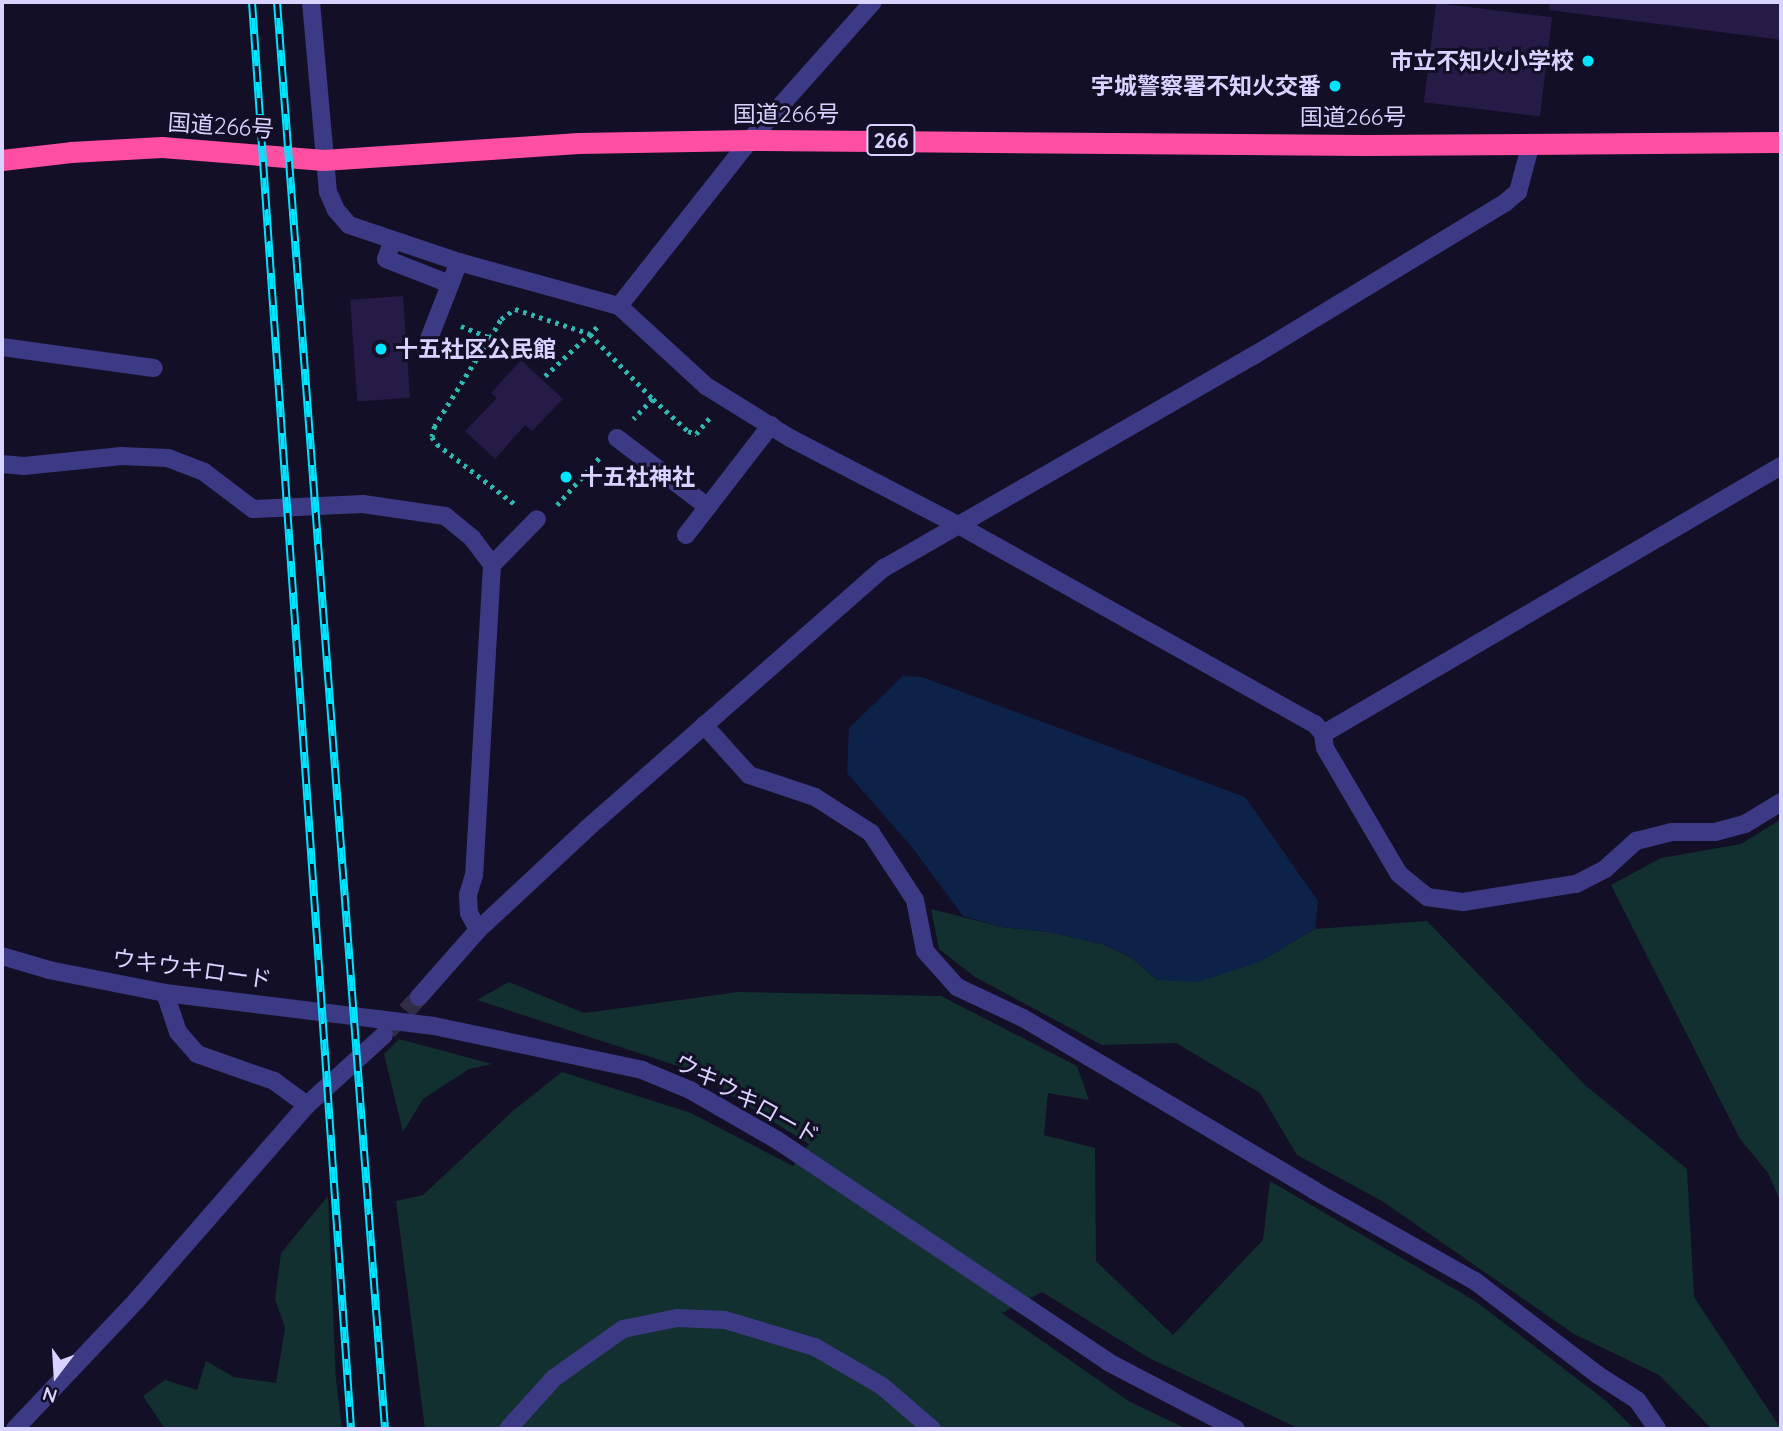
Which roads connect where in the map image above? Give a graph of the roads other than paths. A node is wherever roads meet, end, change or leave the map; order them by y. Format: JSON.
{"nodes":[{"id":1,"x":311,"y":2,"type":"edge"},
{"id":2,"x":873,"y":2,"type":"edge"},
{"id":3,"x":750,"y":140,"type":"junction"},
{"id":4,"x":1781,"y":142,"type":"edge"},
{"id":5,"x":1531,"y":143,"type":"junction"},
{"id":6,"x":2,"y":160,"type":"edge"},
{"id":7,"x":323,"y":160,"type":"junction"},
{"id":8,"x":392,"y":242,"type":"junction"},
{"id":9,"x":459,"y":262,"type":"junction"},
{"id":10,"x":450,"y":284,"type":"junction"},
{"id":11,"x":619,"y":306,"type":"junction"},
{"id":12,"x":2,"y":346,"type":"edge"},
{"id":13,"x":425,"y":349,"type":"dead end"},
{"id":14,"x":155,"y":368,"type":"dead end"},
{"id":15,"x":771,"y":425,"type":"junction"},
{"id":16,"x":617,"y":439,"type":"road end"},
{"id":17,"x":2,"y":464,"type":"edge"},
{"id":18,"x":1781,"y":466,"type":"edge"},
{"id":19,"x":708,"y":507,"type":"junction"},
{"id":20,"x":537,"y":519,"type":"road end"},
{"id":21,"x":960,"y":526,"type":"junction"},
{"id":22,"x":686,"y":535,"type":"dead end"},
{"id":23,"x":492,"y":565,"type":"junction"},
{"id":24,"x":704,"y":725,"type":"junction"},
{"id":25,"x":1323,"y":734,"type":"junction"},
{"id":26,"x":1781,"y":802,"type":"edge"},
{"id":27,"x":478,"y":930,"type":"junction"},
{"id":28,"x":2,"y":956,"type":"edge"},
{"id":29,"x":164,"y":993,"type":"junction"},
{"id":30,"x":419,"y":997,"type":"tunnel mouth"},
{"id":31,"x":384,"y":1035,"type":"tunnel mouth"},
{"id":32,"x":307,"y":1105,"type":"junction"},
{"id":33,"x":15,"y":1429,"type":"edge"},
{"id":34,"x":508,"y":1429,"type":"edge"},
{"id":35,"x":932,"y":1429,"type":"edge"},
{"id":36,"x":1236,"y":1429,"type":"edge"},
{"id":37,"x":1657,"y":1429,"type":"edge"}],
"edges":[{"from":1,"to":7,"type":"street"},
{"from":2,"to":3,"type":"street"},
{"from":3,"to":5,"type":"highway","name":"国道266号","number":"266"},
{"from":3,"to":7,"type":"highway","name":"国道266号","number":"266"},
{"from":3,"to":11,"type":"street"},
{"from":4,"to":5,"type":"highway","name":"国道266号","number":"266"},
{"from":5,"to":21,"type":"street"},
{"from":6,"to":7,"type":"highway","name":"国道266号","number":"266"},
{"from":7,"to":8,"type":"street"},
{"from":8,"to":9,"type":"street"},
{"from":8,"to":10,"type":"street"},
{"from":9,"to":10,"type":"street"},
{"from":9,"to":11,"type":"street"},
{"from":10,"to":13,"type":"street"},
{"from":11,"to":15,"type":"street"},
{"from":12,"to":14,"type":"street"},
{"from":15,"to":19,"type":"street"},
{"from":15,"to":21,"type":"street"},
{"from":16,"to":19,"type":"street"},
{"from":17,"to":23,"type":"street"},
{"from":18,"to":25,"type":"street"},
{"from":19,"to":22,"type":"street"},
{"from":20,"to":23,"type":"street"},
{"from":21,"to":24,"type":"street"},
{"from":21,"to":25,"type":"street"},
{"from":23,"to":27,"type":"street"},
{"from":24,"to":27,"type":"street"},
{"from":24,"to":37,"type":"street"},
{"from":25,"to":26,"type":"street"},
{"from":27,"to":30,"type":"street"},
{"from":28,"to":29,"type":"street","name":"ウキウキロード"},
{"from":29,"to":32,"type":"street"},
{"from":29,"to":36,"type":"street","name":"ウキウキロード"},
{"from":31,"to":32,"type":"street"},
{"from":32,"to":33,"type":"street"},
{"from":34,"to":35,"type":"street"}]}
